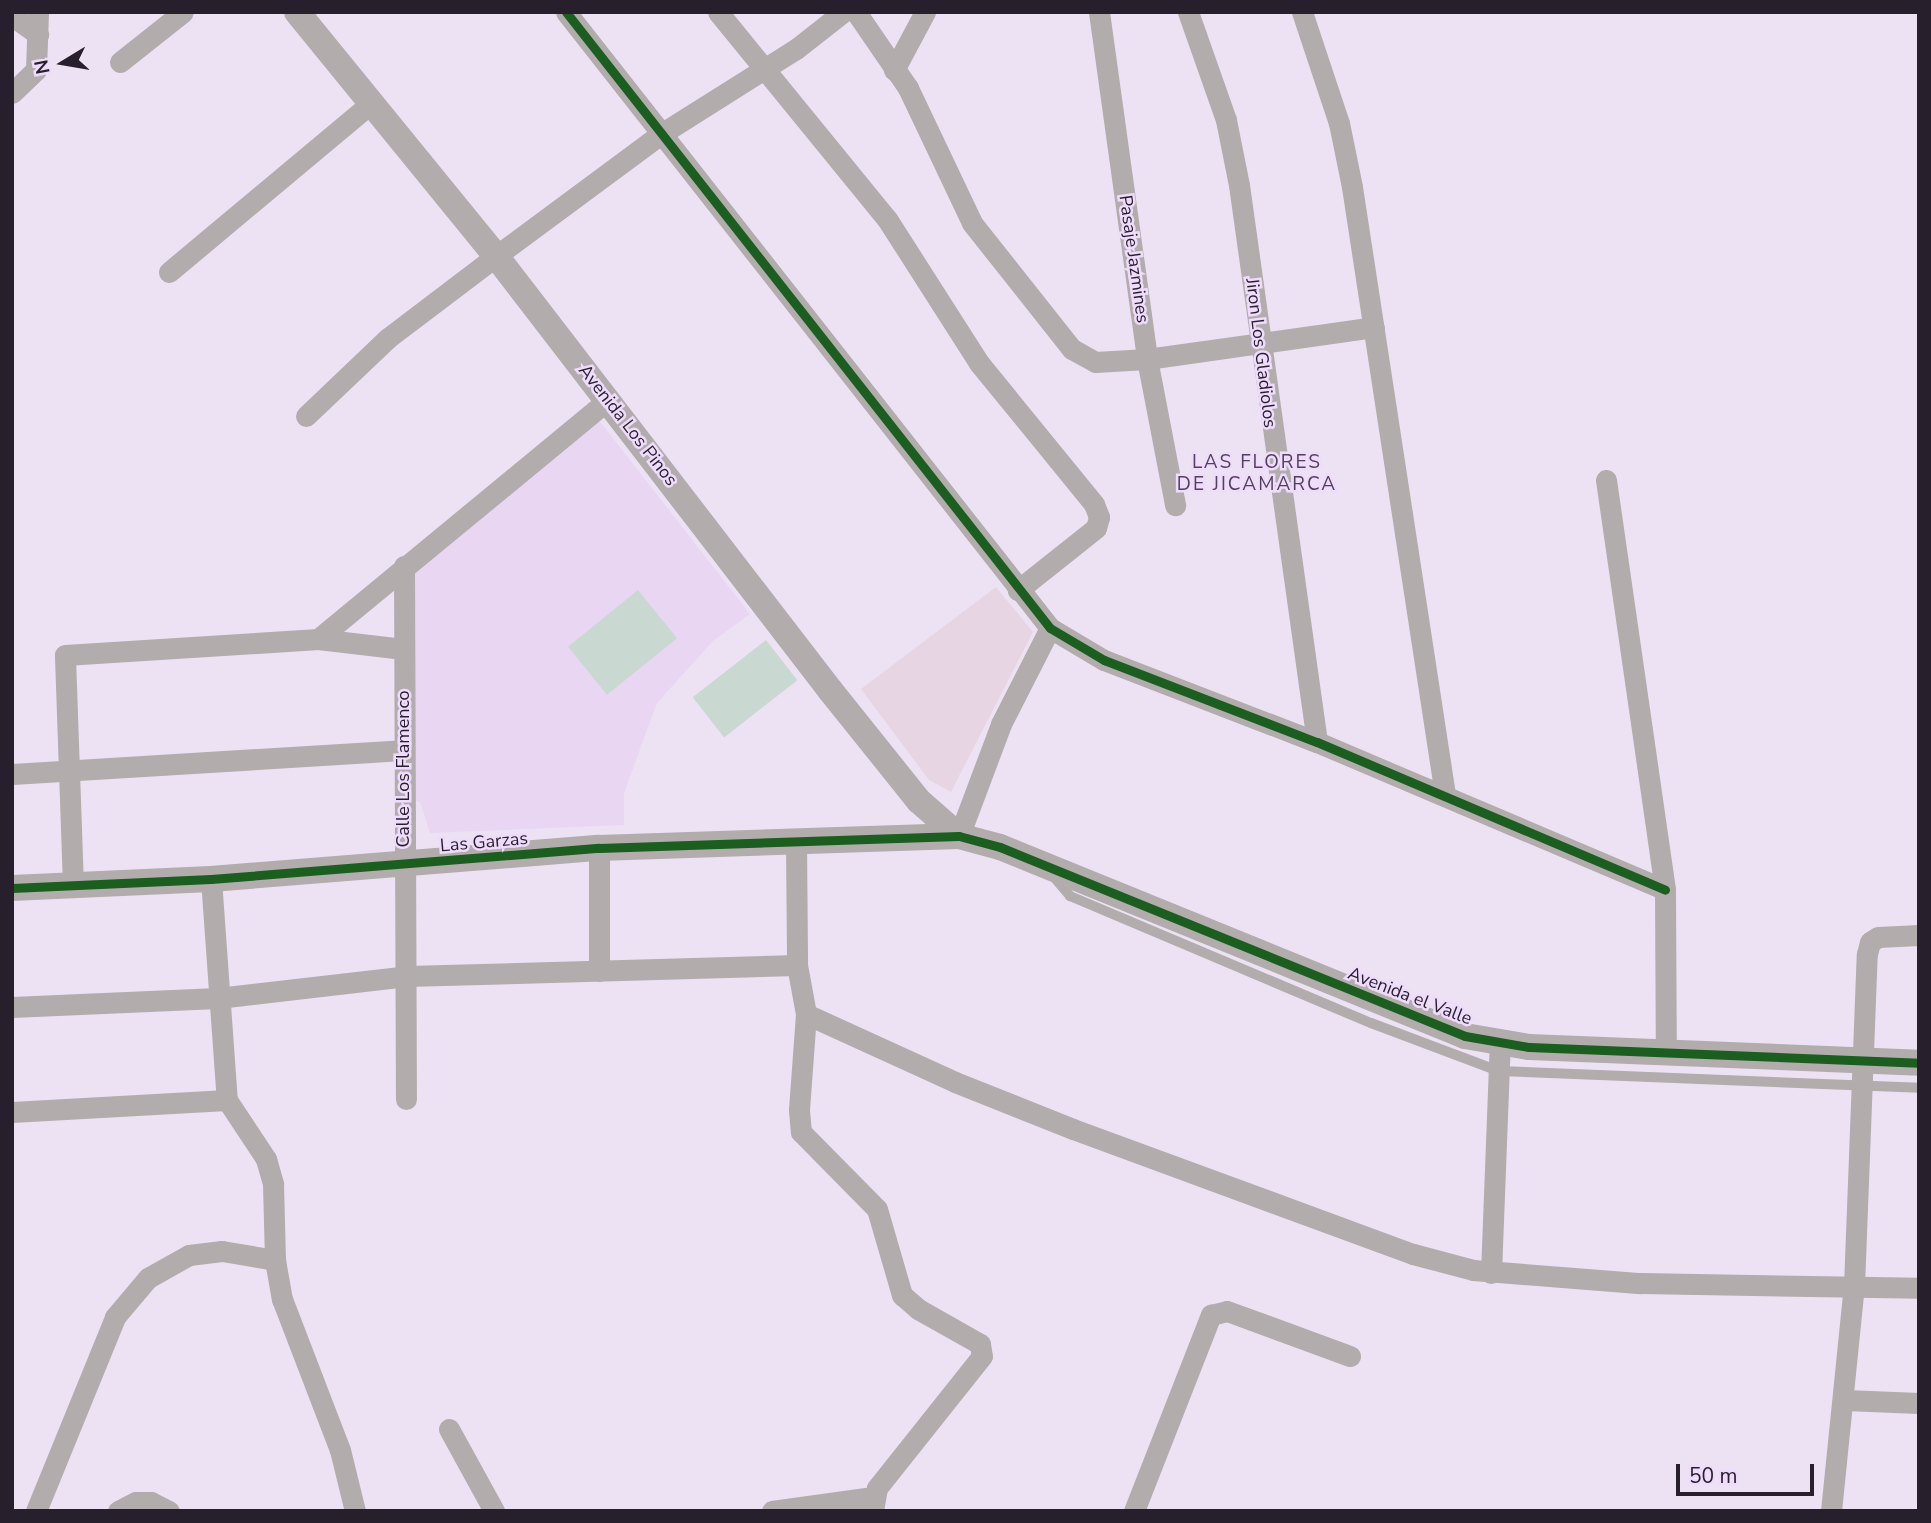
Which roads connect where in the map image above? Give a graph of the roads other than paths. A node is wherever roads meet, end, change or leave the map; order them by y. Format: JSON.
{"nodes":[{"id":1,"x":38,"y":12,"type":"edge"},
{"id":2,"x":183,"y":12,"type":"edge"},
{"id":3,"x":297,"y":12,"type":"edge"},
{"id":4,"x":566,"y":12,"type":"edge"},
{"id":5,"x":718,"y":12,"type":"edge"},
{"id":6,"x":843,"y":12,"type":"edge"},
{"id":7,"x":856,"y":12,"type":"edge"},
{"id":8,"x":925,"y":12,"type":"edge"},
{"id":9,"x":1099,"y":12,"type":"edge"},
{"id":10,"x":1188,"y":12,"type":"edge"},
{"id":11,"x":1302,"y":12,"type":"edge"},
{"id":12,"x":12,"y":16,"type":"edge"},
{"id":13,"x":38,"y":34,"type":"junction"},
{"id":14,"x":120,"y":62,"type":"dead end"},
{"id":15,"x":894,"y":69,"type":"junction"},
{"id":16,"x":764,"y":70,"type":"junction"},
{"id":17,"x":12,"y":93,"type":"edge"},
{"id":18,"x":370,"y":104,"type":"junction"},
{"id":19,"x":661,"y":134,"type":"junction"},
{"id":20,"x":496,"y":256,"type":"junction"},
{"id":21,"x":169,"y":272,"type":"dead end"},
{"id":22,"x":1374,"y":327,"type":"junction"},
{"id":23,"x":1259,"y":346,"type":"junction"},
{"id":24,"x":1147,"y":359,"type":"junction"},
{"id":25,"x":609,"y":399,"type":"junction"},
{"id":26,"x":306,"y":416,"type":"dead end"},
{"id":27,"x":1605,"y":480,"type":"dead end"},
{"id":28,"x":1175,"y":505,"type":"dead end"},
{"id":29,"x":404,"y":566,"type":"junction"},
{"id":30,"x":1018,"y":590,"type":"junction"},
{"id":31,"x":1050,"y":628,"type":"junction"},
{"id":32,"x":318,"y":639,"type":"junction"},
{"id":33,"x":403,"y":649,"type":"junction"},
{"id":34,"x":1317,"y":742,"type":"junction"},
{"id":35,"x":402,"y":750,"type":"junction"},
{"id":36,"x":69,"y":769,"type":"junction"},
{"id":37,"x":12,"y":774,"type":"edge"},
{"id":38,"x":1445,"y":795,"type":"junction"},
{"id":39,"x":959,"y":836,"type":"junction"},
{"id":40,"x":796,"y":841,"type":"junction"},
{"id":41,"x":599,"y":848,"type":"junction"},
{"id":42,"x":404,"y":864,"type":"junction"},
{"id":43,"x":1043,"y":865,"type":"junction"},
{"id":44,"x":211,"y":879,"type":"junction"},
{"id":45,"x":73,"y":886,"type":"junction"},
{"id":46,"x":12,"y":888,"type":"edge"},
{"id":47,"x":1665,"y":890,"type":"junction"},
{"id":48,"x":1919,"y":935,"type":"edge"},
{"id":49,"x":797,"y":965,"type":"junction"},
{"id":50,"x":599,"y":971,"type":"junction"},
{"id":51,"x":407,"y":976,"type":"junction"},
{"id":52,"x":218,"y":998,"type":"junction"},
{"id":53,"x":12,"y":1007,"type":"edge"},
{"id":54,"x":806,"y":1014,"type":"junction"},
{"id":55,"x":1500,"y":1043,"type":"junction"},
{"id":56,"x":1666,"y":1054,"type":"junction"},
{"id":57,"x":1919,"y":1063,"type":"edge"},
{"id":58,"x":1499,"y":1071,"type":"junction"},
{"id":59,"x":1859,"y":1072,"type":"junction"},
{"id":60,"x":1919,"y":1088,"type":"edge"},
{"id":61,"x":406,"y":1099,"type":"dead end"},
{"id":62,"x":227,"y":1100,"type":"junction"},
{"id":63,"x":12,"y":1112,"type":"edge"},
{"id":64,"x":275,"y":1260,"type":"junction"},
{"id":65,"x":1491,"y":1273,"type":"junction"},
{"id":66,"x":1854,"y":1286,"type":"junction"},
{"id":67,"x":1919,"y":1288,"type":"edge"},
{"id":68,"x":1350,"y":1356,"type":"dead end"},
{"id":69,"x":1845,"y":1399,"type":"junction"},
{"id":70,"x":1919,"y":1403,"type":"edge"},
{"id":71,"x":449,"y":1429,"type":"dead end"},
{"id":72,"x":873,"y":1504,"type":"edge"},
{"id":73,"x":36,"y":1511,"type":"edge"},
{"id":74,"x":118,"y":1511,"type":"edge"},
{"id":75,"x":169,"y":1511,"type":"edge"},
{"id":76,"x":355,"y":1511,"type":"edge"},
{"id":77,"x":494,"y":1511,"type":"edge"},
{"id":78,"x":772,"y":1511,"type":"edge"},
{"id":79,"x":1133,"y":1511,"type":"edge"},
{"id":80,"x":1831,"y":1511,"type":"edge"}],
"edges":[{"from":1,"to":13,"type":"street"},
{"from":2,"to":14,"type":"street"},
{"from":3,"to":18,"type":"street","name":"Avenida Los Pinos"},
{"from":4,"to":19,"type":"street"},
{"from":5,"to":16,"type":"street"},
{"from":6,"to":16,"type":"street"},
{"from":7,"to":15,"type":"street"},
{"from":8,"to":15,"type":"street"},
{"from":9,"to":24,"type":"street","name":"Pasaje Jazmines"},
{"from":10,"to":23,"type":"street","name":"Jiron Los Gladiolos"},
{"from":11,"to":22,"type":"street"},
{"from":12,"to":13,"type":"street"},
{"from":13,"to":17,"type":"street"},
{"from":15,"to":24,"type":"street"},
{"from":16,"to":19,"type":"street"},
{"from":16,"to":30,"type":"street"},
{"from":18,"to":20,"type":"street","name":"Avenida Los Pinos"},
{"from":18,"to":21,"type":"street"},
{"from":19,"to":20,"type":"street"},
{"from":19,"to":30,"type":"street"},
{"from":20,"to":25,"type":"street","name":"Avenida Los Pinos"},
{"from":20,"to":26,"type":"street"},
{"from":22,"to":23,"type":"street"},
{"from":22,"to":38,"type":"street"},
{"from":23,"to":24,"type":"street"},
{"from":23,"to":34,"type":"street","name":"Jiron Los Gladiolos"},
{"from":24,"to":28,"type":"street","name":"Pasaje Jazmines"},
{"from":25,"to":29,"type":"street"},
{"from":25,"to":39,"type":"street","name":"Avenida Los Pinos"},
{"from":27,"to":47,"type":"street"},
{"from":29,"to":32,"type":"street"},
{"from":29,"to":33,"type":"street","name":"Calle Los Flamenco"},
{"from":30,"to":31,"type":"street"},
{"from":31,"to":34,"type":"street"},
{"from":31,"to":39,"type":"street"},
{"from":32,"to":33,"type":"street"},
{"from":32,"to":36,"type":"street"},
{"from":33,"to":35,"type":"street","name":"Calle Los Flamenco"},
{"from":34,"to":38,"type":"street"},
{"from":35,"to":36,"type":"street"},
{"from":35,"to":42,"type":"street","name":"Calle Los Flamenco"},
{"from":36,"to":37,"type":"street"},
{"from":36,"to":45,"type":"street"},
{"from":38,"to":47,"type":"street"},
{"from":39,"to":40,"type":"street","name":"Las Garzas"},
{"from":39,"to":43,"type":"street","name":"Avenida el Valle"},
{"from":40,"to":41,"type":"street","name":"Las Garzas"},
{"from":40,"to":49,"type":"street"},
{"from":41,"to":42,"type":"street","name":"Las Garzas"},
{"from":41,"to":50,"type":"street"},
{"from":42,"to":44,"type":"street","name":"Las Garzas"},
{"from":42,"to":51,"type":"street","name":"Calle Los Flamenco"},
{"from":43,"to":55,"type":"street","name":"Avenida el Valle"},
{"from":43,"to":58,"type":"lane"},
{"from":44,"to":45,"type":"street","name":"Las Garzas"},
{"from":44,"to":52,"type":"street"},
{"from":45,"to":46,"type":"street","name":"Las Garzas"},
{"from":47,"to":56,"type":"street"},
{"from":48,"to":59,"type":"street"},
{"from":49,"to":50,"type":"street"},
{"from":49,"to":54,"type":"street"},
{"from":50,"to":51,"type":"street"},
{"from":51,"to":52,"type":"street"},
{"from":51,"to":61,"type":"street","name":"Calle Los Flamenco"},
{"from":52,"to":53,"type":"street"},
{"from":52,"to":62,"type":"street"},
{"from":54,"to":65,"type":"street"},
{"from":54,"to":72,"type":"street"},
{"from":55,"to":56,"type":"street","name":"Avenida el Valle"},
{"from":55,"to":58,"type":"street"},
{"from":56,"to":59,"type":"street","name":"Avenida el Valle"},
{"from":57,"to":59,"type":"street","name":"Avenida el Valle"},
{"from":58,"to":59,"type":"lane"},
{"from":58,"to":65,"type":"street"},
{"from":59,"to":60,"type":"lane"},
{"from":59,"to":66,"type":"street"},
{"from":62,"to":63,"type":"street"},
{"from":62,"to":64,"type":"street"},
{"from":64,"to":73,"type":"street"},
{"from":64,"to":76,"type":"street"},
{"from":65,"to":66,"type":"street"},
{"from":66,"to":67,"type":"street"},
{"from":66,"to":69,"type":"street"},
{"from":68,"to":79,"type":"street"},
{"from":69,"to":70,"type":"street"},
{"from":69,"to":80,"type":"street"},
{"from":71,"to":77,"type":"street"},
{"from":72,"to":78,"type":"street"},
{"from":74,"to":75,"type":"street"}]}
